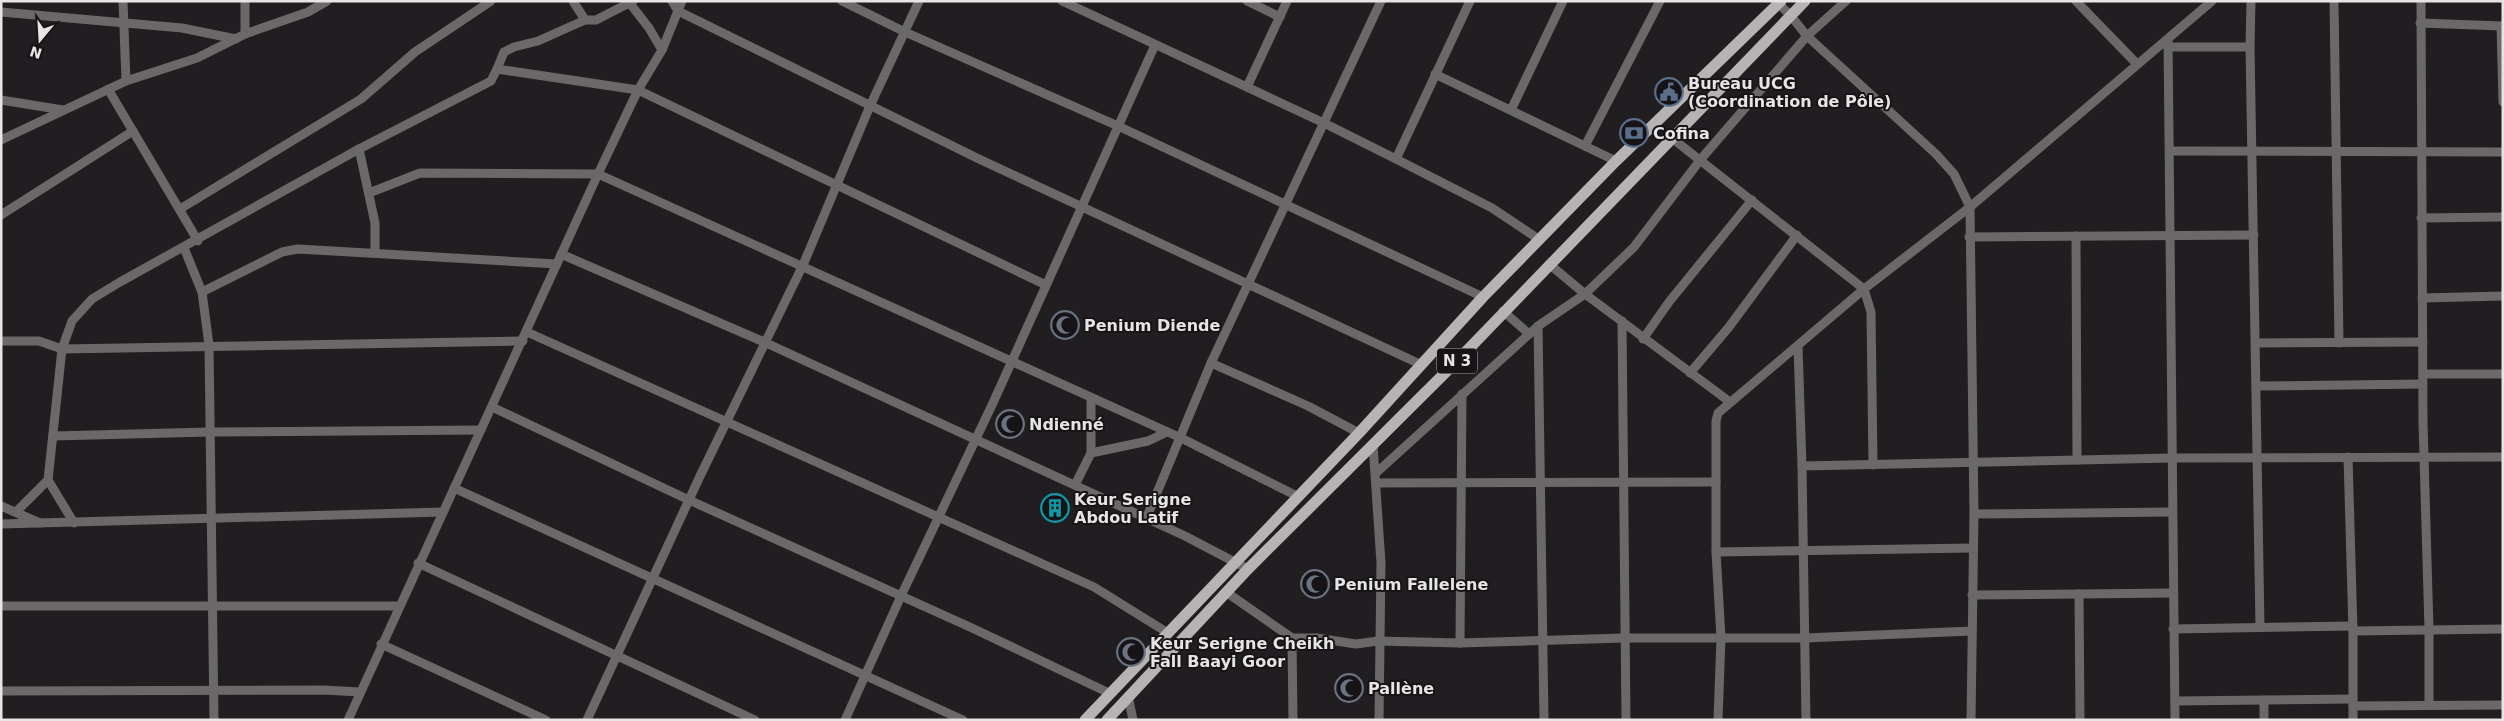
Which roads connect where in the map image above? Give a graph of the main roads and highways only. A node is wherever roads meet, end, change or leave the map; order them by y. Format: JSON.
{"nodes":[{"id":1,"x":1805,"y":1,"type":"edge"},
{"id":2,"x":1778,"y":2,"type":"edge"},
{"id":3,"x":1085,"y":720,"type":"edge"},
{"id":4,"x":1107,"y":720,"type":"edge"}],
"edges":[{"from":1,"to":4,"type":"main road","number":"N 3"},
{"from":2,"to":3,"type":"main road","number":"N 3"}]}
